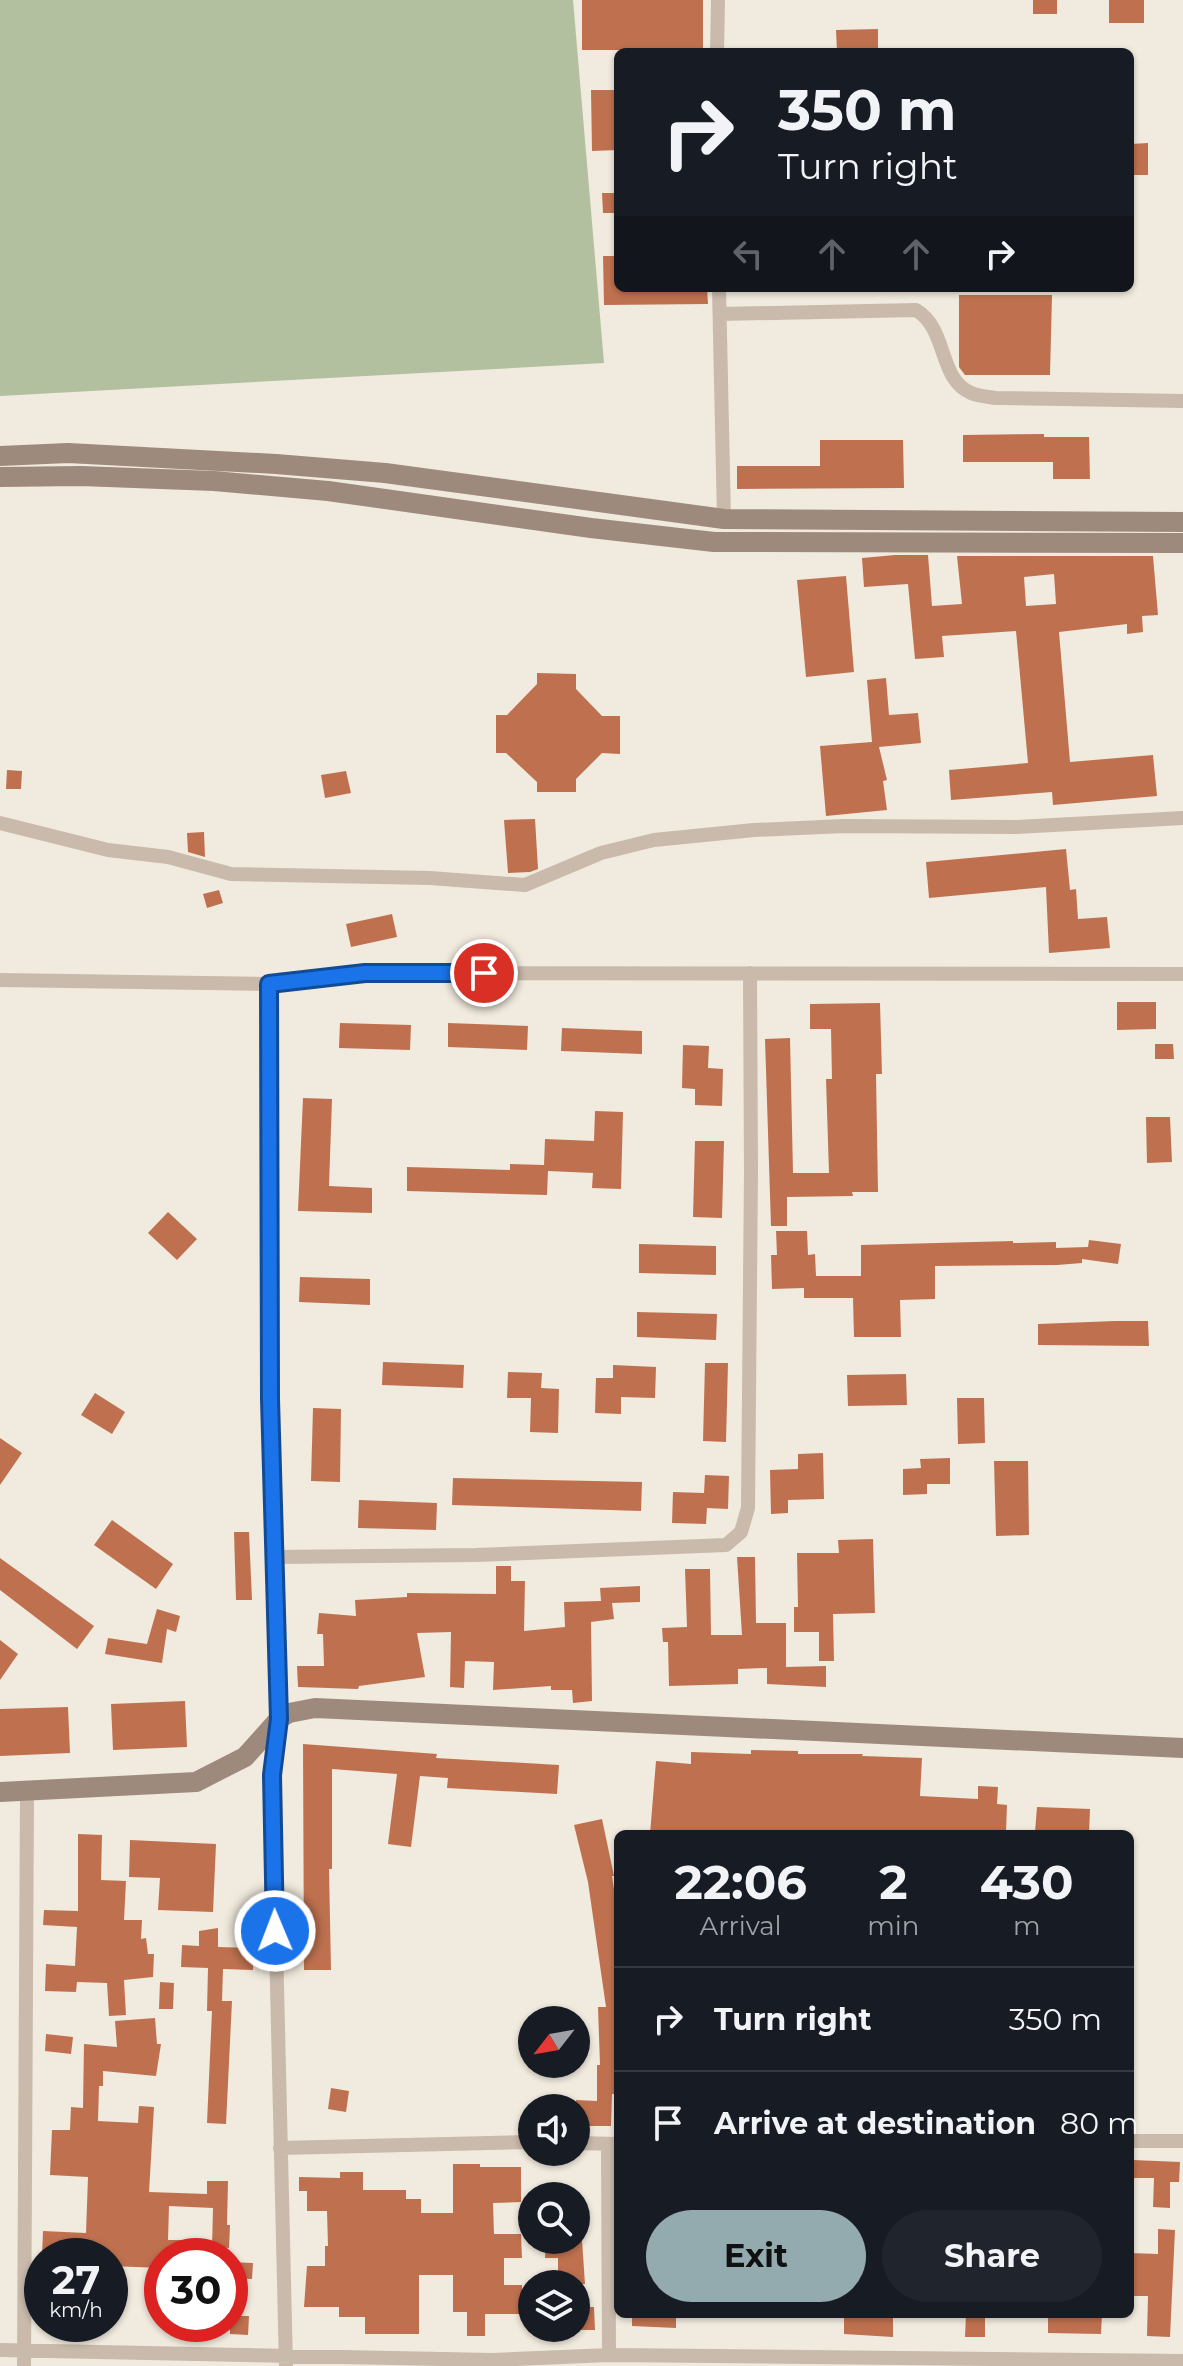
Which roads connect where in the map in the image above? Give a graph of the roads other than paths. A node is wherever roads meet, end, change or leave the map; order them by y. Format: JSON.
{"nodes":[{"id":1,"x":718,"y":0,"type":"edge"},
{"id":2,"x":717,"y":48,"type":"edge"},
{"id":3,"x":719,"y":292,"type":"edge"},
{"id":4,"x":720,"y":314,"type":"junction"},
{"id":5,"x":1183,"y":401,"type":"edge"},
{"id":6,"x":0,"y":456,"type":"edge"},
{"id":7,"x":0,"y":477,"type":"edge"},
{"id":8,"x":724,"y":519,"type":"junction"},
{"id":9,"x":1183,"y":522,"type":"edge"},
{"id":10,"x":1183,"y":543,"type":"edge"},
{"id":11,"x":1183,"y":818,"type":"edge"},
{"id":12,"x":0,"y":823,"type":"edge"},
{"id":13,"x":750,"y":973,"type":"junction"},
{"id":14,"x":1183,"y":974,"type":"edge"},
{"id":15,"x":0,"y":980,"type":"edge"},
{"id":16,"x":269,"y":984,"type":"junction"},
{"id":17,"x":273,"y":1557,"type":"junction"},
{"id":18,"x":279,"y":1719,"type":"junction"},
{"id":19,"x":1183,"y":1748,"type":"edge"},
{"id":20,"x":0,"y":1792,"type":"edge"},
{"id":21,"x":27,"y":1792,"type":"junction"},
{"id":22,"x":1134,"y":2141,"type":"edge"},
{"id":23,"x":1183,"y":2141,"type":"edge"},
{"id":24,"x":518,"y":2142,"type":"edge"},
{"id":25,"x":590,"y":2143,"type":"edge"},
{"id":26,"x":613,"y":2144,"type":"edge"},
{"id":27,"x":280,"y":2148,"type":"junction"},
{"id":28,"x":614,"y":2180,"type":"edge"},
{"id":29,"x":618,"y":2318,"type":"edge"},
{"id":30,"x":0,"y":2350,"type":"edge"},
{"id":31,"x":24,"y":2350,"type":"junction"},
{"id":32,"x":619,"y":2359,"type":"edge"},
{"id":33,"x":1183,"y":2361,"type":"edge"},
{"id":34,"x":286,"y":2362,"type":"edge"},
{"id":35,"x":492,"y":2363,"type":"edge"},
{"id":36,"x":24,"y":2366,"type":"edge"}],
"edges":[{"from":1,"to":2,"type":"street"},
{"from":3,"to":4,"type":"street"},
{"from":4,"to":5,"type":"street"},
{"from":4,"to":8,"type":"street"},
{"from":6,"to":8,"type":"street"},
{"from":7,"to":10,"type":"street"},
{"from":8,"to":9,"type":"street"},
{"from":11,"to":12,"type":"street"},
{"from":13,"to":14,"type":"street"},
{"from":13,"to":16,"type":"street"},
{"from":13,"to":17,"type":"street"},
{"from":15,"to":16,"type":"street"},
{"from":16,"to":17,"type":"street"},
{"from":17,"to":18,"type":"street"},
{"from":18,"to":19,"type":"street"},
{"from":18,"to":21,"type":"street"},
{"from":18,"to":27,"type":"street"},
{"from":20,"to":21,"type":"street"},
{"from":21,"to":31,"type":"street"},
{"from":22,"to":23,"type":"street"},
{"from":24,"to":27,"type":"street"},
{"from":25,"to":26,"type":"street"},
{"from":26,"to":28,"type":"street"},
{"from":27,"to":34,"type":"street"},
{"from":29,"to":32,"type":"street"},
{"from":30,"to":31,"type":"street"},
{"from":31,"to":34,"type":"street"},
{"from":31,"to":36,"type":"street"},
{"from":32,"to":33,"type":"street"},
{"from":32,"to":35,"type":"street"},
{"from":34,"to":35,"type":"street"}]}
